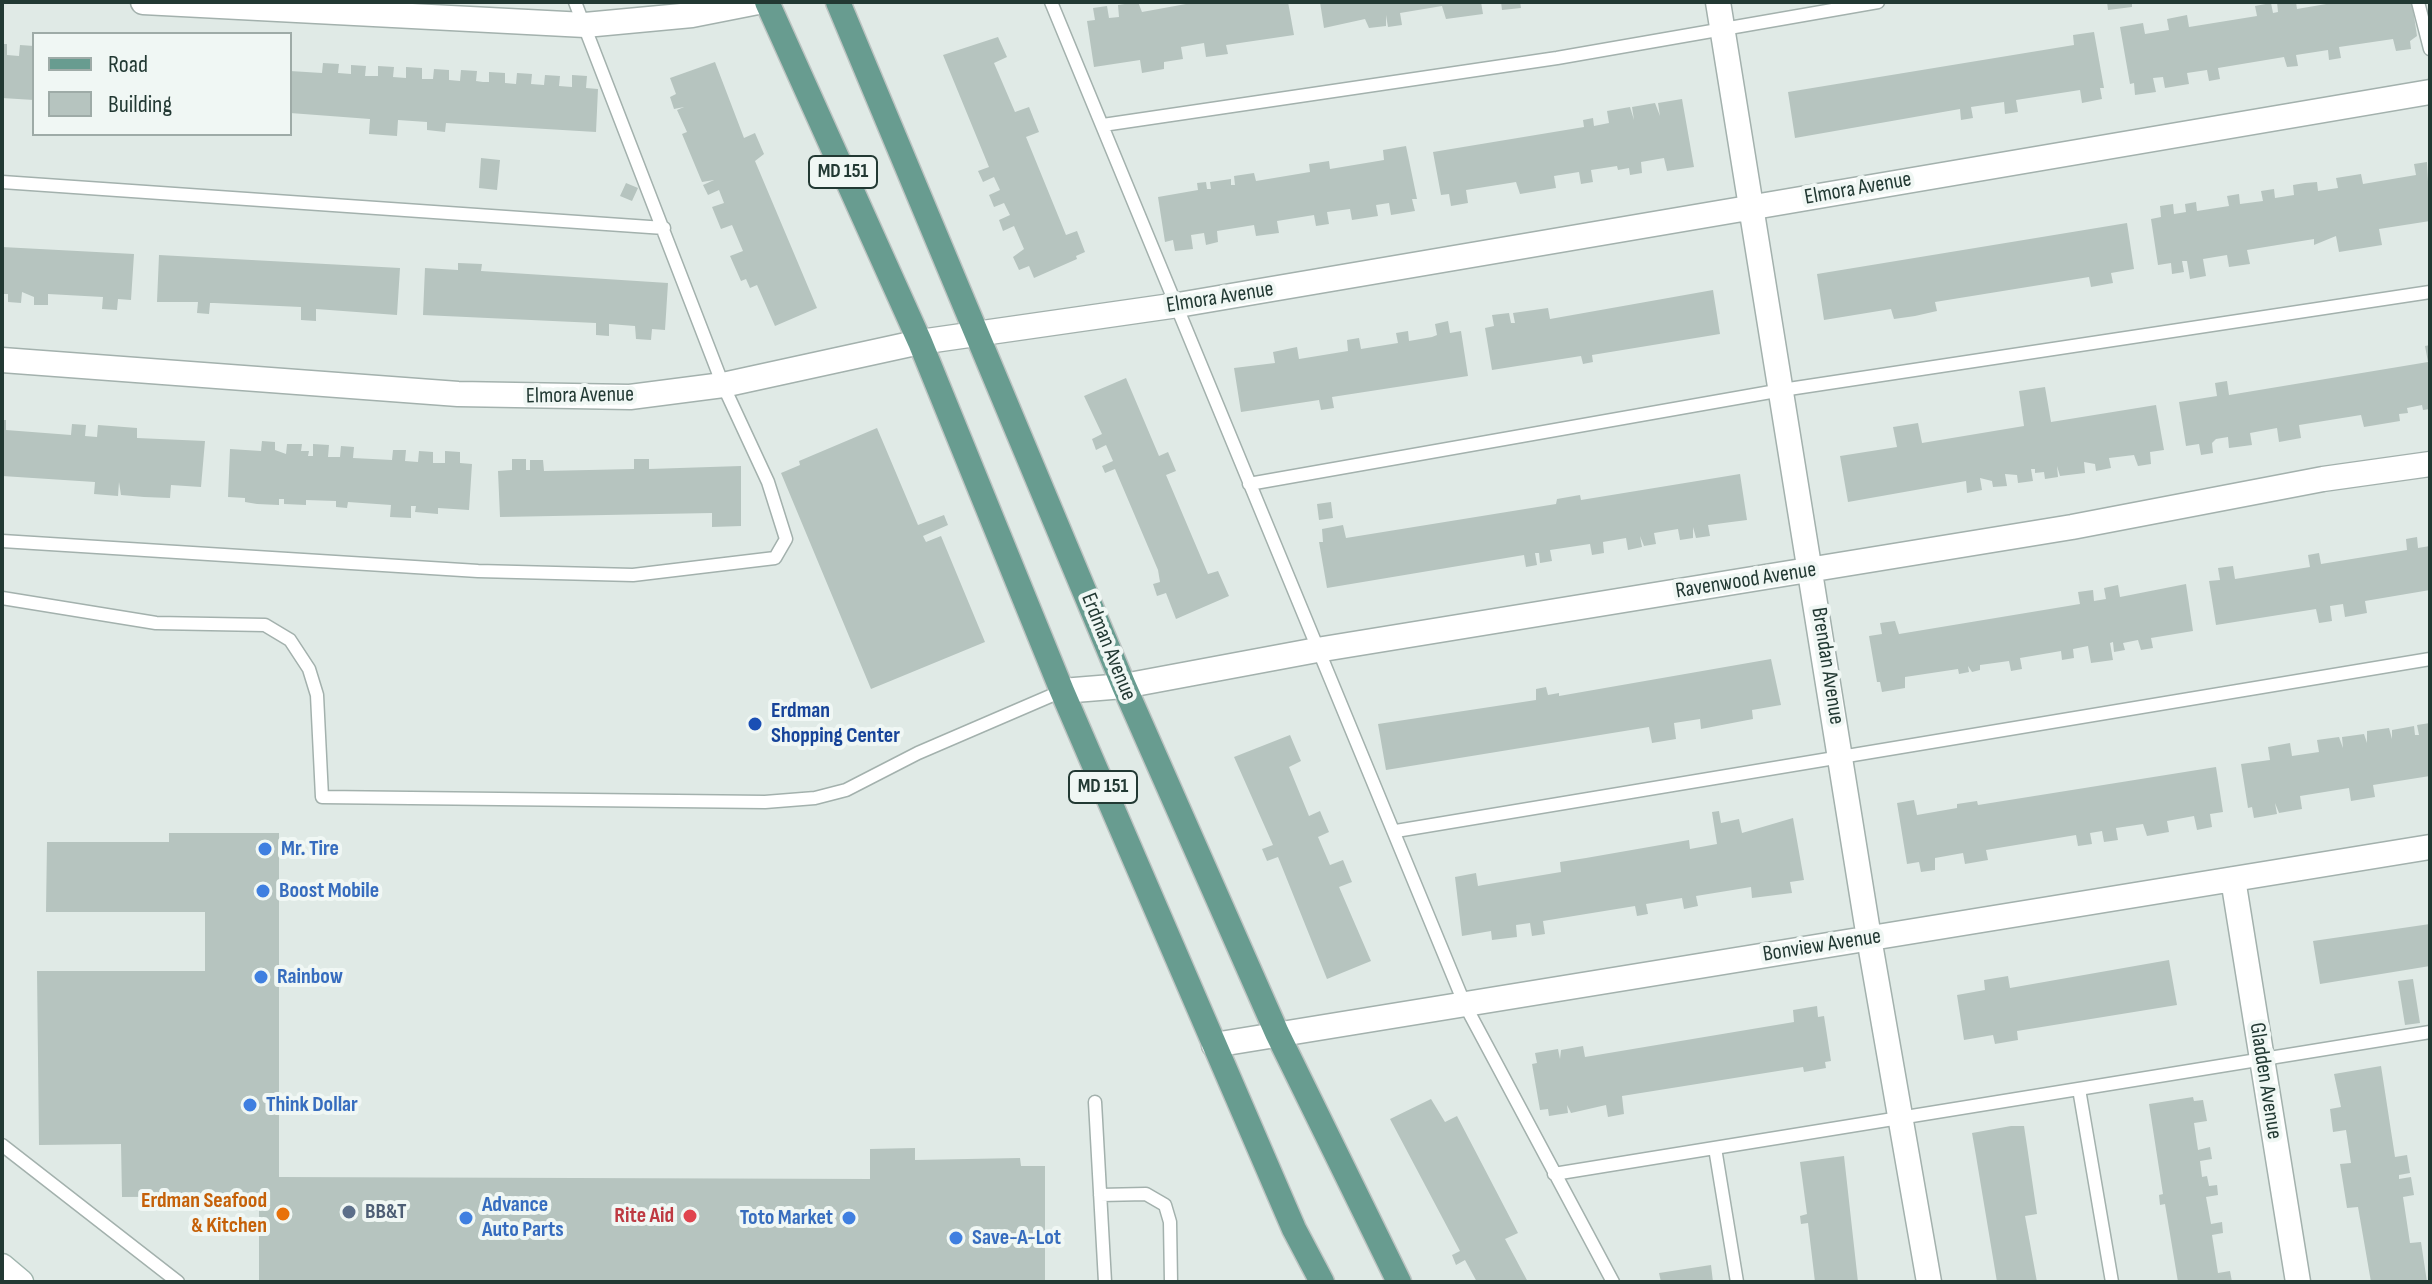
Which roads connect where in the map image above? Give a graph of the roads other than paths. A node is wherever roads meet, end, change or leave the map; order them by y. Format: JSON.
{"nodes":[{"id":1,"x":143,"y":2,"type":"edge"},
{"id":2,"x":575,"y":2,"type":"edge"},
{"id":3,"x":758,"y":2,"type":"edge"},
{"id":4,"x":767,"y":2,"type":"edge"},
{"id":5,"x":838,"y":2,"type":"edge"},
{"id":6,"x":1051,"y":2,"type":"edge"},
{"id":7,"x":1718,"y":2,"type":"edge"},
{"id":8,"x":1878,"y":2,"type":"edge"},
{"id":9,"x":2418,"y":2,"type":"edge"},
{"id":10,"x":585,"y":25,"type":"junction"},
{"id":11,"x":1722,"y":28,"type":"junction"},
{"id":12,"x":2430,"y":49,"type":"edge"},
{"id":13,"x":2430,"y":92,"type":"edge"},
{"id":14,"x":1103,"y":125,"type":"junction"},
{"id":15,"x":2,"y":182,"type":"edge"},
{"id":16,"x":1752,"y":207,"type":"junction"},
{"id":17,"x":664,"y":228,"type":"junction"},
{"id":18,"x":2430,"y":292,"type":"edge"},
{"id":19,"x":1178,"y":305,"type":"junction"},
{"id":20,"x":977,"y":335,"type":"junction"},
{"id":21,"x":920,"y":342,"type":"junction"},
{"id":22,"x":2,"y":360,"type":"edge"},
{"id":23,"x":723,"y":385,"type":"junction"},
{"id":24,"x":1782,"y":390,"type":"junction"},
{"id":25,"x":2430,"y":464,"type":"edge"},
{"id":26,"x":1249,"y":484,"type":"junction"},
{"id":27,"x":2,"y":541,"type":"edge"},
{"id":28,"x":1811,"y":570,"type":"junction"},
{"id":29,"x":2,"y":598,"type":"edge"},
{"id":30,"x":1317,"y":650,"type":"junction"},
{"id":31,"x":2430,"y":659,"type":"edge"},
{"id":32,"x":1124,"y":686,"type":"junction"},
{"id":33,"x":1062,"y":691,"type":"junction"},
{"id":34,"x":1840,"y":754,"type":"junction"},
{"id":35,"x":1396,"y":831,"type":"junction"},
{"id":36,"x":2430,"y":847,"type":"edge"},
{"id":37,"x":2233,"y":879,"type":"junction"},
{"id":38,"x":1869,"y":938,"type":"junction"},
{"id":39,"x":1465,"y":1005,"type":"junction"},
{"id":40,"x":2430,"y":1032,"type":"edge"},
{"id":41,"x":1277,"y":1033,"type":"junction"},
{"id":42,"x":1214,"y":1045,"type":"junction"},
{"id":43,"x":2262,"y":1059,"type":"junction"},
{"id":44,"x":2079,"y":1089,"type":"junction"},
{"id":45,"x":1095,"y":1102,"type":"dead end"},
{"id":46,"x":1901,"y":1118,"type":"junction"},
{"id":47,"x":2,"y":1145,"type":"edge"},
{"id":48,"x":1715,"y":1148,"type":"junction"},
{"id":49,"x":1554,"y":1174,"type":"junction"},
{"id":50,"x":1100,"y":1195,"type":"junction"},
{"id":51,"x":2,"y":1266,"type":"edge"},
{"id":52,"x":21,"y":1282,"type":"edge"},
{"id":53,"x":178,"y":1282,"type":"edge"},
{"id":54,"x":1105,"y":1282,"type":"edge"},
{"id":55,"x":1171,"y":1282,"type":"edge"},
{"id":56,"x":1322,"y":1282,"type":"edge"},
{"id":57,"x":1399,"y":1282,"type":"edge"},
{"id":58,"x":1613,"y":1282,"type":"edge"},
{"id":59,"x":1737,"y":1282,"type":"edge"},
{"id":60,"x":1929,"y":1282,"type":"edge"},
{"id":61,"x":2112,"y":1282,"type":"edge"},
{"id":62,"x":2298,"y":1282,"type":"edge"}],
"edges":[{"from":1,"to":10,"type":"street"},
{"from":2,"to":10,"type":"lane"},
{"from":3,"to":10,"type":"street"},
{"from":4,"to":21,"type":"main road","number":"MD 151"},
{"from":5,"to":20,"type":"main road","name":"Erdman Avenue","number":"MD 151"},
{"from":6,"to":14,"type":"lane"},
{"from":7,"to":11,"type":"street","name":"Brendan Avenue"},
{"from":8,"to":11,"type":"lane"},
{"from":9,"to":12,"type":"lane"},
{"from":10,"to":17,"type":"lane"},
{"from":11,"to":14,"type":"lane"},
{"from":11,"to":16,"type":"street","name":"Brendan Avenue"},
{"from":13,"to":16,"type":"street","name":"Elmora Avenue"},
{"from":14,"to":19,"type":"lane"},
{"from":15,"to":17,"type":"lane"},
{"from":16,"to":19,"type":"street","name":"Elmora Avenue"},
{"from":16,"to":24,"type":"street","name":"Brendan Avenue"},
{"from":17,"to":23,"type":"lane"},
{"from":18,"to":24,"type":"lane"},
{"from":19,"to":20,"type":"street","name":"Elmora Avenue"},
{"from":19,"to":26,"type":"lane"},
{"from":20,"to":21,"type":"street","name":"Elmora Avenue"},
{"from":20,"to":32,"type":"main road","name":"Erdman Avenue","number":"MD 151"},
{"from":21,"to":23,"type":"street","name":"Elmora Avenue"},
{"from":21,"to":33,"type":"main road","number":"MD 151"},
{"from":22,"to":23,"type":"street","name":"Elmora Avenue"},
{"from":23,"to":27,"type":"lane"},
{"from":24,"to":26,"type":"lane"},
{"from":24,"to":28,"type":"street","name":"Brendan Avenue"},
{"from":25,"to":28,"type":"street","name":"Ravenwood Avenue"},
{"from":26,"to":30,"type":"lane"},
{"from":28,"to":30,"type":"street","name":"Ravenwood Avenue"},
{"from":28,"to":34,"type":"street","name":"Brendan Avenue"},
{"from":29,"to":33,"type":"lane"},
{"from":30,"to":32,"type":"street","name":"Ravenwood Avenue"},
{"from":30,"to":35,"type":"lane"},
{"from":31,"to":34,"type":"lane"},
{"from":32,"to":33,"type":"street","name":"Ravenwood Avenue"},
{"from":32,"to":41,"type":"main road","name":"Erdman Avenue","number":"MD 151"},
{"from":33,"to":42,"type":"main road","number":"MD 151"},
{"from":34,"to":35,"type":"lane"},
{"from":34,"to":38,"type":"street","name":"Brendan Avenue"},
{"from":35,"to":39,"type":"lane"},
{"from":36,"to":37,"type":"street","name":"Bonview Avenue"},
{"from":37,"to":38,"type":"street","name":"Bonview Avenue"},
{"from":37,"to":43,"type":"street","name":"Gladden Avenue"},
{"from":38,"to":39,"type":"street","name":"Bonview Avenue"},
{"from":38,"to":46,"type":"street","name":"Brendan Avenue"},
{"from":39,"to":41,"type":"street","name":"Bonview Avenue"},
{"from":39,"to":49,"type":"lane"},
{"from":40,"to":43,"type":"lane"},
{"from":41,"to":42,"type":"street","name":"Bonview Avenue"},
{"from":41,"to":57,"type":"main road","name":"Erdman Avenue","number":"MD 151"},
{"from":42,"to":56,"type":"main road","number":"MD 151"},
{"from":43,"to":44,"type":"lane"},
{"from":43,"to":62,"type":"street","name":"Gladden Avenue"},
{"from":44,"to":46,"type":"lane"},
{"from":44,"to":61,"type":"lane"},
{"from":45,"to":50,"type":"lane"},
{"from":46,"to":48,"type":"lane"},
{"from":46,"to":60,"type":"street","name":"Brendan Avenue"},
{"from":47,"to":53,"type":"lane"},
{"from":48,"to":49,"type":"lane"},
{"from":48,"to":59,"type":"lane"},
{"from":49,"to":58,"type":"lane"},
{"from":50,"to":54,"type":"lane"},
{"from":50,"to":55,"type":"lane"},
{"from":51,"to":52,"type":"street"}]}
